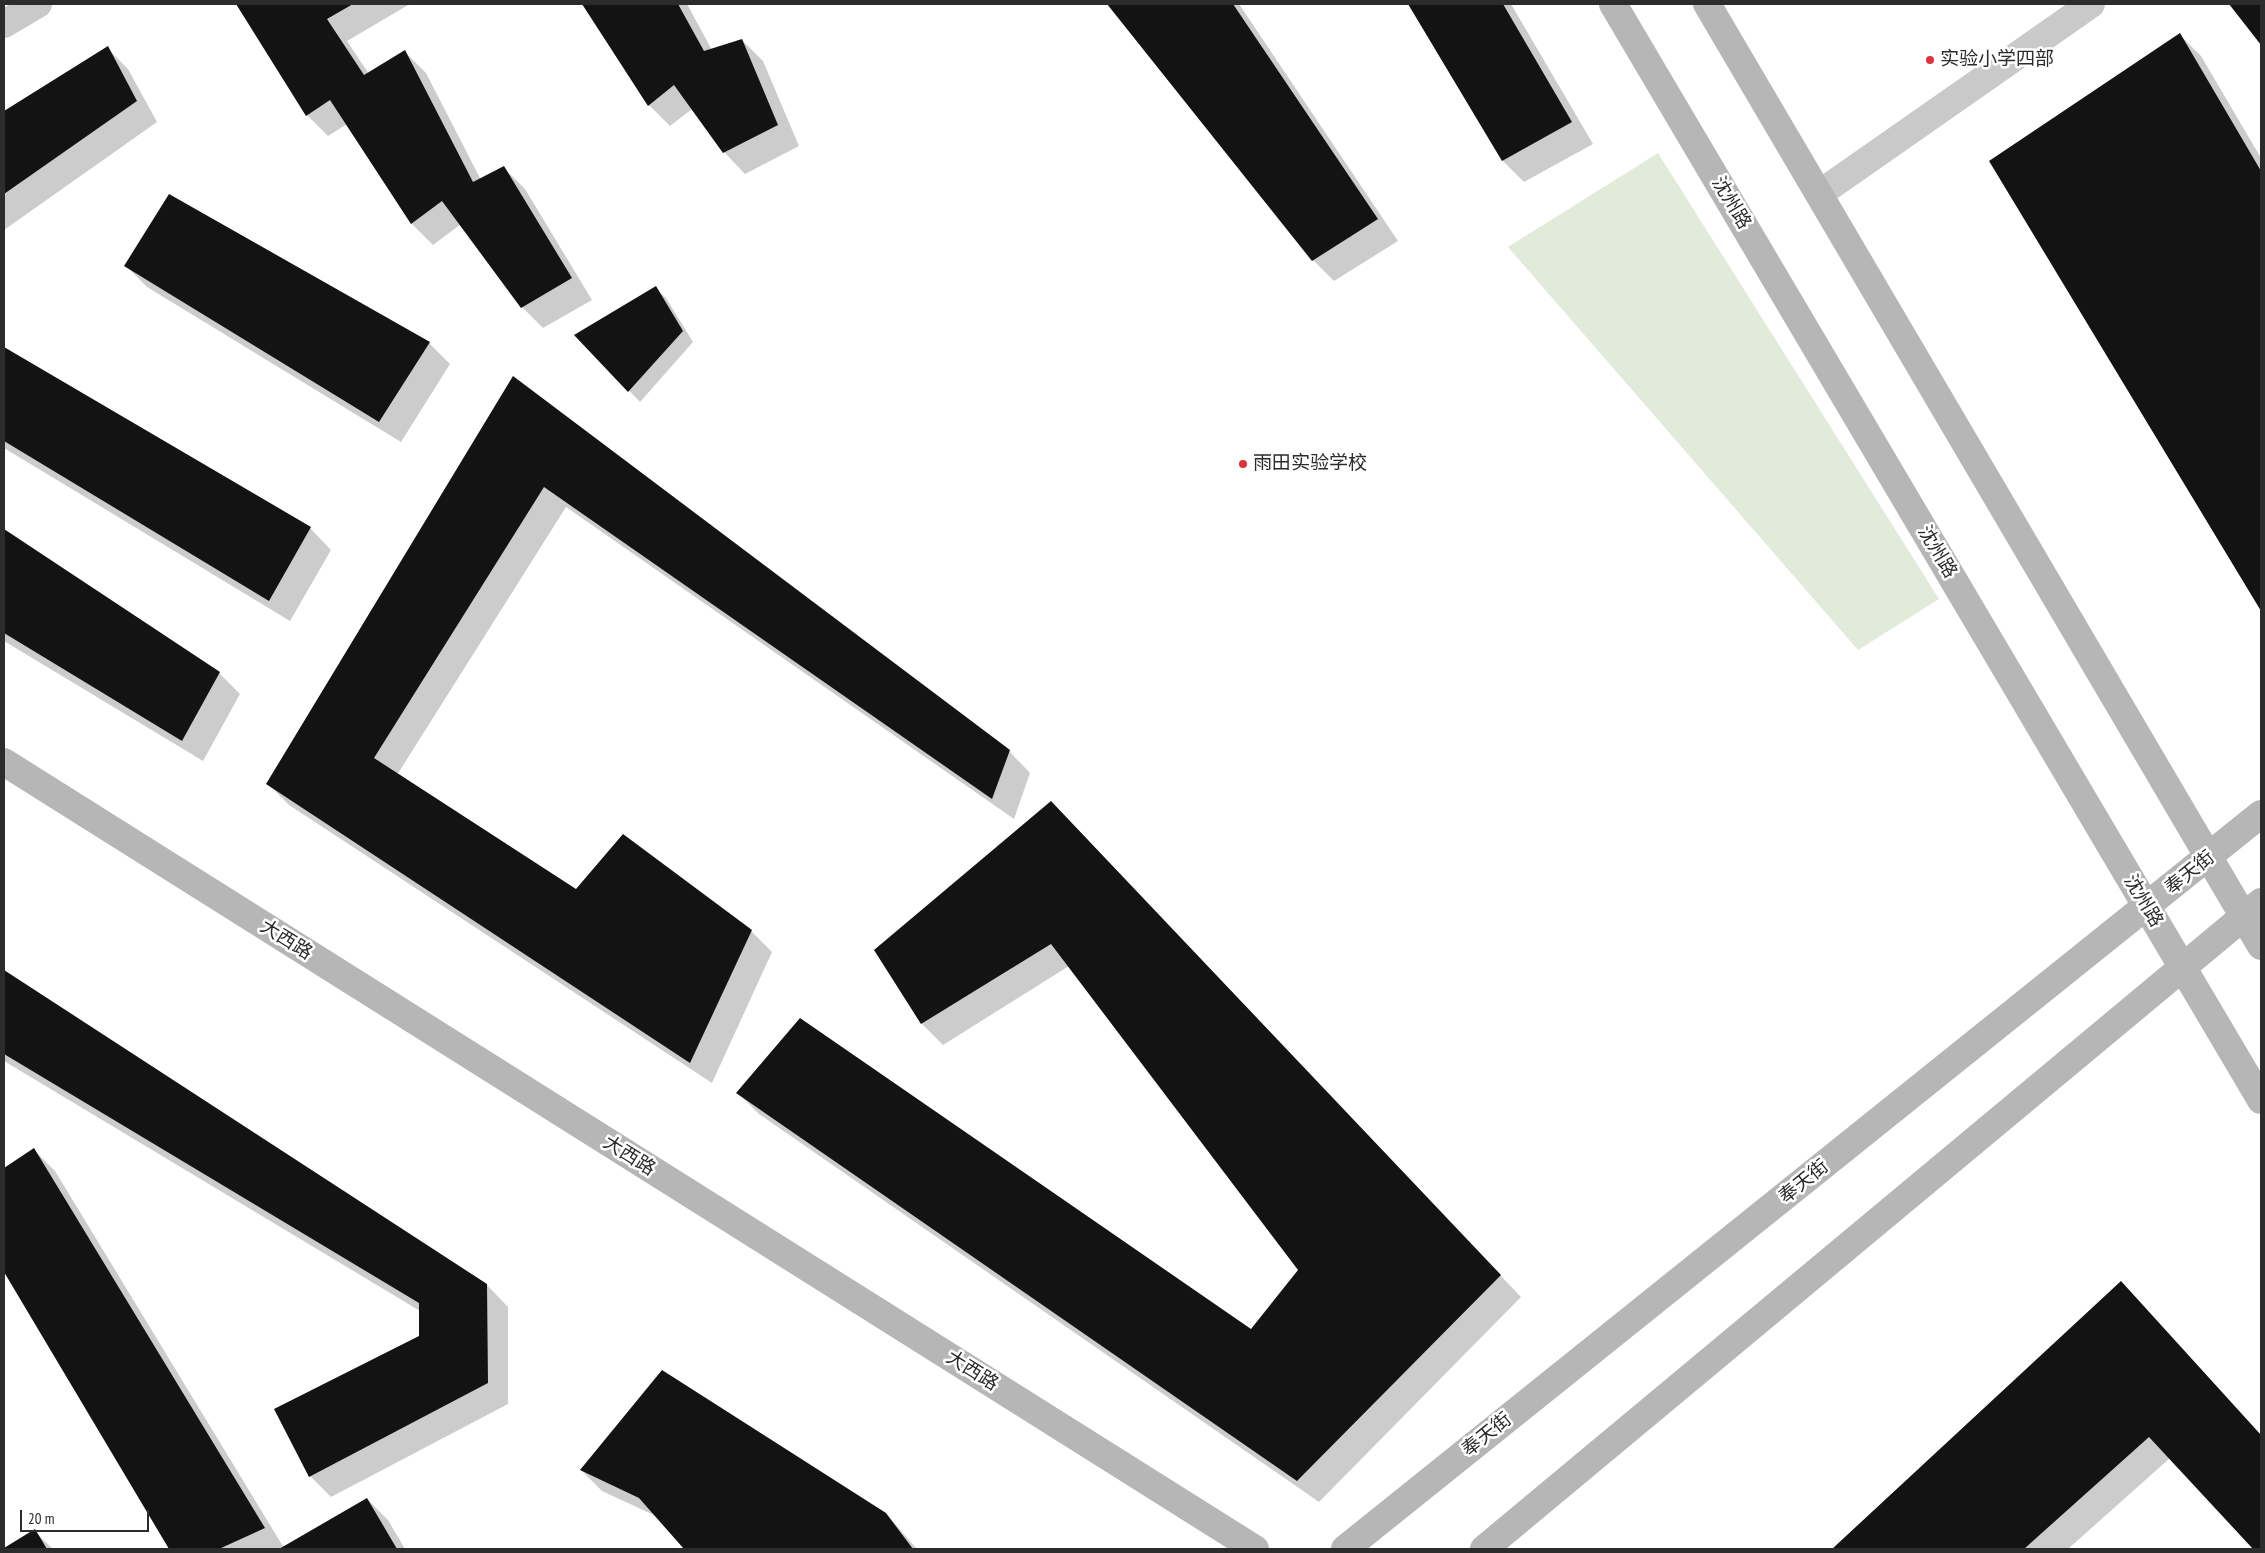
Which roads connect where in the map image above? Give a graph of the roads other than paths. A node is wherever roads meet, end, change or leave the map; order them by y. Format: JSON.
{"nodes":[{"id":1,"x":38,"y":4,"type":"edge"},
{"id":2,"x":1613,"y":4,"type":"edge"},
{"id":3,"x":1707,"y":4,"type":"edge"},
{"id":4,"x":2091,"y":4,"type":"edge"},
{"id":5,"x":4,"y":24,"type":"edge"},
{"id":6,"x":1819,"y":194,"type":"junction"},
{"id":7,"x":4,"y":762,"type":"edge"},
{"id":8,"x":2261,"y":814,"type":"edge"},
{"id":9,"x":2209,"y":857,"type":"junction"},
{"id":10,"x":2147,"y":908,"type":"junction"},
{"id":11,"x":2253,"y":909,"type":"edge"},
{"id":12,"x":2261,"y":946,"type":"edge"},
{"id":13,"x":2182,"y":967,"type":"junction"},
{"id":14,"x":2261,"y":1100,"type":"edge"},
{"id":15,"x":1255,"y":1549,"type":"edge"},
{"id":16,"x":1345,"y":1549,"type":"edge"},
{"id":17,"x":1484,"y":1549,"type":"edge"}],
"edges":[{"from":1,"to":5,"type":"street"},
{"from":2,"to":10,"type":"main road","name":"沈州路"},
{"from":3,"to":6,"type":"main road"},
{"from":4,"to":6,"type":"street"},
{"from":6,"to":9,"type":"main road"},
{"from":7,"to":15,"type":"main road","name":"大西路"},
{"from":8,"to":9,"type":"main road","name":"奉天街"},
{"from":9,"to":10,"type":"main road","name":"奉天街"},
{"from":9,"to":11,"type":"main road"},
{"from":10,"to":13,"type":"main road","name":"沈州路"},
{"from":10,"to":16,"type":"main road","name":"奉天街"},
{"from":11,"to":12,"type":"main road"},
{"from":11,"to":13,"type":"main road"},
{"from":13,"to":14,"type":"main road","name":"沈州路"},
{"from":13,"to":17,"type":"main road"}]}
